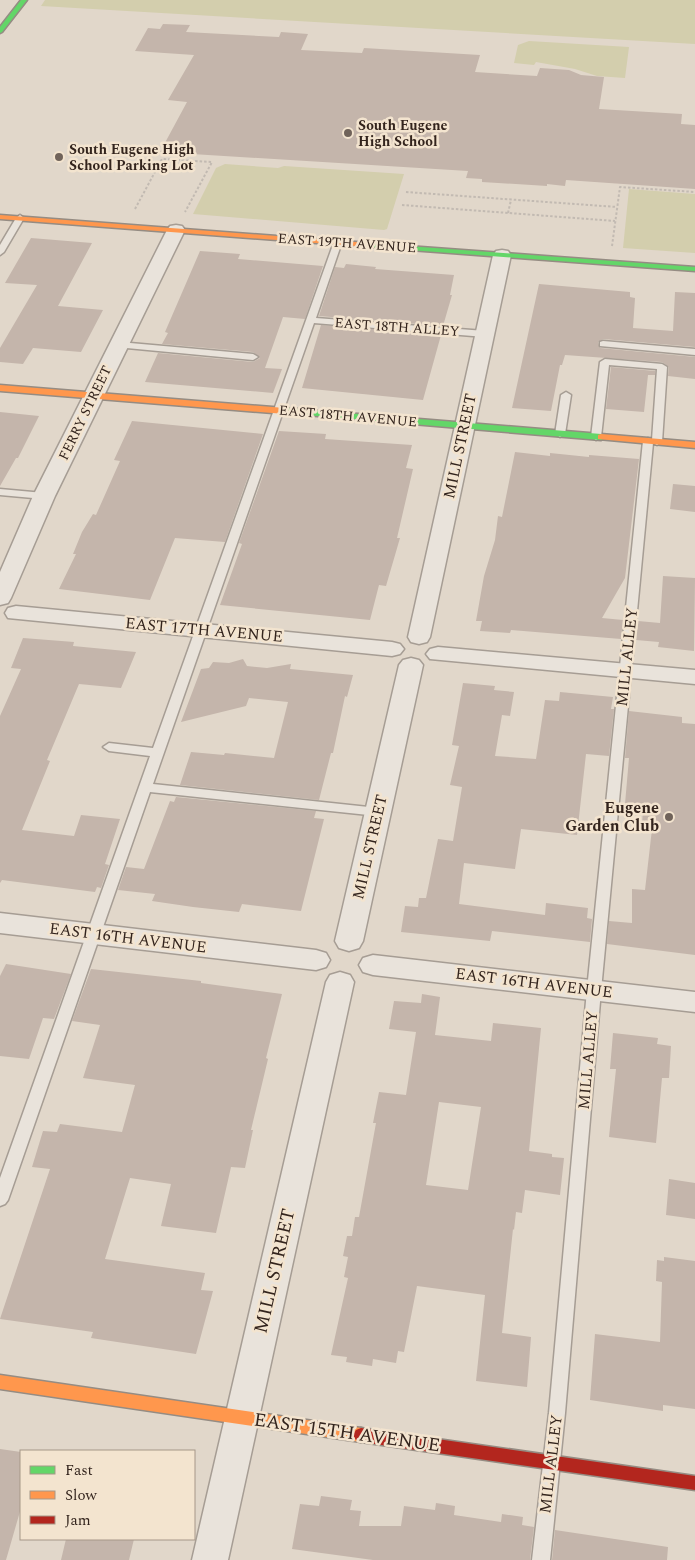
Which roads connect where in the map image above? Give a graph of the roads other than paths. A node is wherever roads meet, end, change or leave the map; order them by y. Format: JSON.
{"nodes":[{"id":1,"x":24,"y":0,"type":"edge"},
{"id":2,"x":0,"y":31,"type":"edge"},
{"id":3,"x":0,"y":217,"type":"edge"},
{"id":4,"x":20,"y":218,"type":"junction"},
{"id":5,"x":179,"y":224,"type":"junction"},
{"id":6,"x":338,"y":242,"type":"junction"},
{"id":7,"x":0,"y":252,"type":"edge"},
{"id":8,"x":502,"y":255,"type":"junction"},
{"id":9,"x":695,"y":269,"type":"edge"},
{"id":10,"x":309,"y":320,"type":"junction"},
{"id":11,"x":485,"y":334,"type":"junction"},
{"id":12,"x":603,"y":344,"type":"dead end"},
{"id":13,"x":119,"y":345,"type":"junction"},
{"id":14,"x":695,"y":352,"type":"edge"},
{"id":15,"x":253,"y":357,"type":"dead end"},
{"id":16,"x":0,"y":388,"type":"edge"},
{"id":17,"x":566,"y":395,"type":"dead end"},
{"id":18,"x":94,"y":396,"type":"junction"},
{"id":19,"x":278,"y":410,"type":"junction"},
{"id":20,"x":464,"y":426,"type":"junction"},
{"id":21,"x":560,"y":434,"type":"junction"},
{"id":22,"x":596,"y":437,"type":"junction"},
{"id":23,"x":652,"y":442,"type":"junction"},
{"id":24,"x":695,"y":445,"type":"edge"},
{"id":25,"x":0,"y":492,"type":"edge"},
{"id":26,"x":44,"y":496,"type":"junction"},
{"id":27,"x":4,"y":608,"type":"edge"},
{"id":28,"x":201,"y":630,"type":"junction"},
{"id":29,"x":419,"y":637,"type":"junction"},
{"id":30,"x":392,"y":649,"type":"junction"},
{"id":31,"x":438,"y":654,"type":"junction"},
{"id":32,"x":411,"y":665,"type":"junction"},
{"id":33,"x":626,"y":670,"type":"junction"},
{"id":34,"x":695,"y":677,"type":"edge"},
{"id":35,"x":109,"y":748,"type":"dead end"},
{"id":36,"x":158,"y":753,"type":"junction"},
{"id":37,"x":146,"y":787,"type":"junction"},
{"id":38,"x":378,"y":812,"type":"junction"},
{"id":39,"x":0,"y":923,"type":"edge"},
{"id":40,"x":94,"y":934,"type":"junction"},
{"id":41,"x":349,"y":941,"type":"junction"},
{"id":42,"x":316,"y":960,"type":"junction"},
{"id":43,"x":373,"y":965,"type":"junction"},
{"id":44,"x":340,"y":982,"type":"junction"},
{"id":45,"x":594,"y":990,"type":"junction"},
{"id":46,"x":695,"y":1002,"type":"edge"},
{"id":47,"x":0,"y":1200,"type":"edge"},
{"id":48,"x":0,"y":1382,"type":"edge"},
{"id":49,"x":242,"y":1418,"type":"junction"},
{"id":50,"x":551,"y":1462,"type":"junction"},
{"id":51,"x":695,"y":1482,"type":"edge"},
{"id":52,"x":210,"y":1560,"type":"edge"},
{"id":53,"x":541,"y":1560,"type":"edge"}],
"edges":[{"from":1,"to":2,"type":"street"},
{"from":3,"to":4,"type":"street","name":"EAST 19TH AVENUE"},
{"from":4,"to":5,"type":"street","name":"EAST 19TH AVENUE"},
{"from":4,"to":7,"type":"lane"},
{"from":5,"to":6,"type":"street","name":"EAST 19TH AVENUE"},
{"from":5,"to":13,"type":"street","name":"FERRY STREET"},
{"from":6,"to":8,"type":"street","name":"EAST 19TH AVENUE"},
{"from":6,"to":10,"type":"lane"},
{"from":8,"to":9,"type":"street","name":"EAST 19TH AVENUE"},
{"from":8,"to":11,"type":"street","name":"MILL STREET"},
{"from":10,"to":11,"type":"lane","name":"EAST 18TH ALLEY"},
{"from":10,"to":19,"type":"lane"},
{"from":11,"to":20,"type":"street","name":"MILL STREET"},
{"from":12,"to":14,"type":"lane"},
{"from":13,"to":15,"type":"lane"},
{"from":13,"to":18,"type":"street","name":"FERRY STREET"},
{"from":16,"to":18,"type":"street","name":"EAST 18TH AVENUE"},
{"from":17,"to":21,"type":"lane"},
{"from":18,"to":19,"type":"street","name":"EAST 18TH AVENUE"},
{"from":18,"to":26,"type":"street","name":"FERRY STREET"},
{"from":19,"to":20,"type":"street","name":"EAST 18TH AVENUE"},
{"from":19,"to":28,"type":"lane"},
{"from":20,"to":21,"type":"street","name":"EAST 18TH AVENUE"},
{"from":20,"to":29,"type":"street","name":"MILL STREET"},
{"from":21,"to":22,"type":"street","name":"EAST 18TH AVENUE"},
{"from":22,"to":23,"type":"street","name":"EAST 18TH AVENUE"},
{"from":22,"to":23,"type":"lane","name":"MILL ALLEY"},
{"from":23,"to":24,"type":"street","name":"EAST 18TH AVENUE"},
{"from":23,"to":33,"type":"lane","name":"MILL ALLEY"},
{"from":25,"to":26,"type":"lane"},
{"from":26,"to":27,"type":"street","name":"FERRY STREET"},
{"from":27,"to":28,"type":"street","name":"EAST 17TH AVENUE"},
{"from":28,"to":30,"type":"street","name":"EAST 17TH AVENUE"},
{"from":28,"to":36,"type":"lane"},
{"from":29,"to":30,"type":"street"},
{"from":29,"to":31,"type":"street"},
{"from":30,"to":32,"type":"street"},
{"from":31,"to":32,"type":"street"},
{"from":31,"to":33,"type":"street"},
{"from":32,"to":38,"type":"street","name":"MILL STREET"},
{"from":33,"to":34,"type":"street"},
{"from":33,"to":45,"type":"lane","name":"MILL ALLEY"},
{"from":35,"to":36,"type":"lane"},
{"from":36,"to":37,"type":"lane"},
{"from":37,"to":38,"type":"lane"},
{"from":37,"to":40,"type":"lane"},
{"from":38,"to":41,"type":"street","name":"MILL STREET"},
{"from":39,"to":40,"type":"street","name":"EAST 16TH AVENUE"},
{"from":40,"to":42,"type":"street","name":"EAST 16TH AVENUE"},
{"from":40,"to":47,"type":"lane"},
{"from":41,"to":42,"type":"street"},
{"from":41,"to":43,"type":"street"},
{"from":42,"to":44,"type":"street"},
{"from":43,"to":44,"type":"street"},
{"from":43,"to":45,"type":"street","name":"EAST 16TH AVENUE"},
{"from":44,"to":49,"type":"street","name":"MILL STREET"},
{"from":45,"to":46,"type":"street","name":"EAST 16TH AVENUE"},
{"from":45,"to":50,"type":"lane","name":"MILL ALLEY"},
{"from":48,"to":49,"type":"street","name":"EAST 15TH AVENUE"},
{"from":49,"to":50,"type":"street","name":"EAST 15TH AVENUE"},
{"from":49,"to":52,"type":"street","name":"MILL STREET"},
{"from":50,"to":51,"type":"street","name":"EAST 15TH AVENUE"},
{"from":50,"to":53,"type":"lane","name":"MILL ALLEY"}]}
